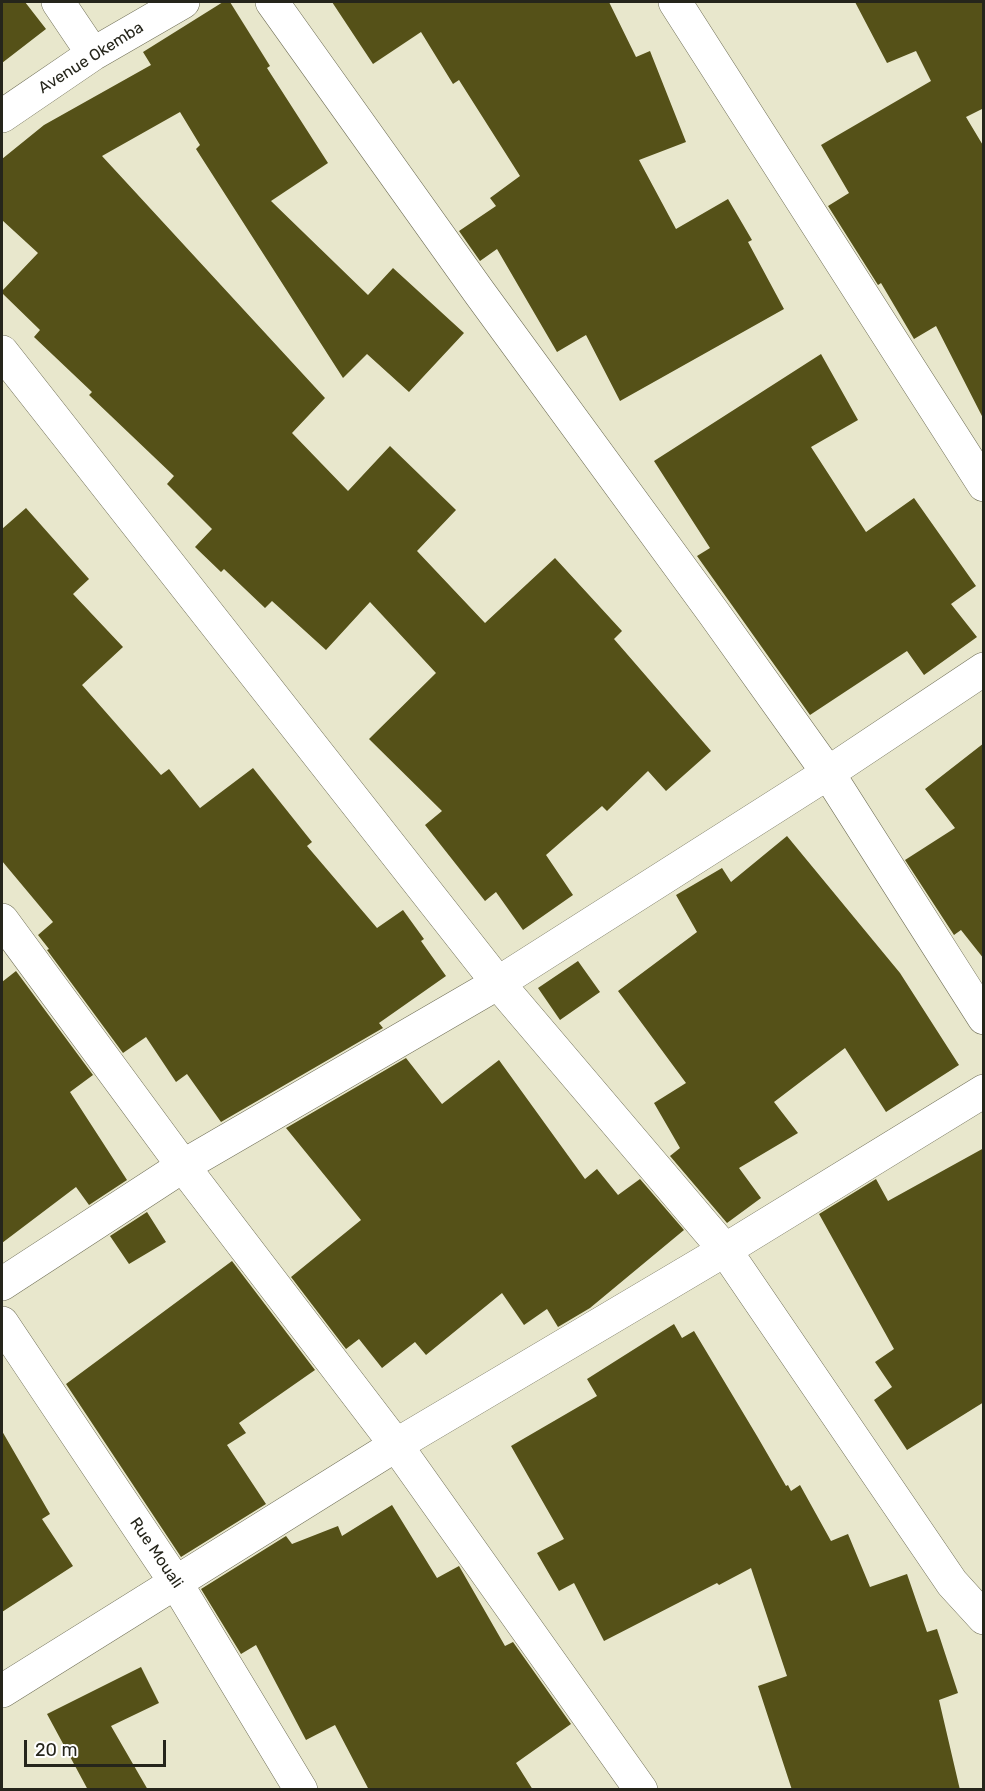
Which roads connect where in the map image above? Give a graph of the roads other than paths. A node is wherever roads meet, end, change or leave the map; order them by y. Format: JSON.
{"nodes":[{"id":1,"x":58,"y":2,"type":"edge"},
{"id":2,"x":183,"y":2,"type":"edge"},
{"id":3,"x":272,"y":2,"type":"edge"},
{"id":4,"x":675,"y":2,"type":"edge"},
{"id":5,"x":93,"y":54,"type":"junction"},
{"id":6,"x":2,"y":116,"type":"edge"},
{"id":7,"x":2,"y":352,"type":"edge"},
{"id":8,"x":984,"y":486,"type":"edge"},
{"id":9,"x":984,"y":669,"type":"edge"},
{"id":10,"x":828,"y":773,"type":"junction"},
{"id":11,"x":2,"y":920,"type":"edge"},
{"id":12,"x":498,"y":983,"type":"junction"},
{"id":13,"x":984,"y":1018,"type":"edge"},
{"id":14,"x":984,"y":1091,"type":"edge"},
{"id":15,"x":183,"y":1166,"type":"junction"},
{"id":16,"x":724,"y":1250,"type":"junction"},
{"id":17,"x":2,"y":1284,"type":"edge"},
{"id":18,"x":2,"y":1323,"type":"edge"},
{"id":19,"x":396,"y":1445,"type":"junction"},
{"id":20,"x":176,"y":1583,"type":"junction"},
{"id":21,"x":984,"y":1618,"type":"edge"},
{"id":22,"x":2,"y":1690,"type":"edge"},
{"id":23,"x":301,"y":1790,"type":"edge"},
{"id":24,"x":641,"y":1790,"type":"edge"}],
"edges":[{"from":1,"to":5,"type":"street"},
{"from":2,"to":5,"type":"street","name":"Avenue Okemba"},
{"from":3,"to":10,"type":"street"},
{"from":4,"to":8,"type":"street"},
{"from":5,"to":6,"type":"street","name":"Avenue Okemba"},
{"from":7,"to":12,"type":"street"},
{"from":9,"to":10,"type":"street"},
{"from":10,"to":12,"type":"street"},
{"from":10,"to":13,"type":"street"},
{"from":11,"to":15,"type":"street"},
{"from":12,"to":15,"type":"street"},
{"from":12,"to":16,"type":"street"},
{"from":14,"to":16,"type":"street"},
{"from":15,"to":17,"type":"street"},
{"from":15,"to":19,"type":"street"},
{"from":16,"to":19,"type":"street"},
{"from":16,"to":21,"type":"street"},
{"from":18,"to":20,"type":"street","name":"Rue Mouali"},
{"from":19,"to":20,"type":"street"},
{"from":19,"to":24,"type":"street"},
{"from":20,"to":22,"type":"street"},
{"from":20,"to":23,"type":"street","name":"Rue Mouali"}]}
